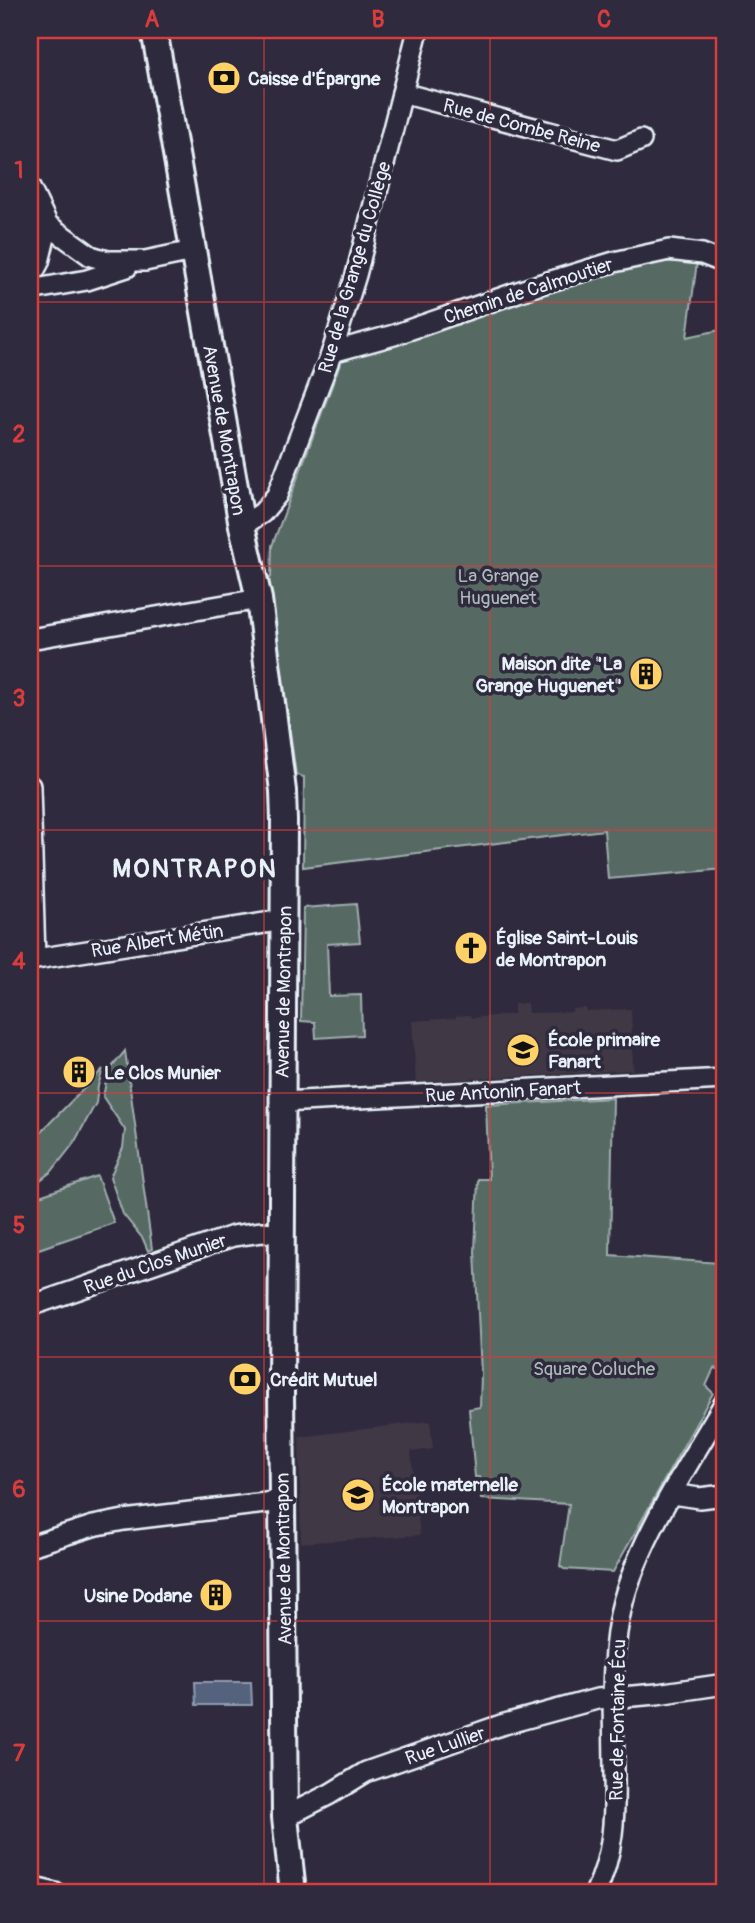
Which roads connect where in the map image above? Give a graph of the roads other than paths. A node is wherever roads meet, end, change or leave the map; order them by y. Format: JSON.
{"nodes":[{"id":1,"x":154,"y":30,"type":"edge"},
{"id":2,"x":418,"y":30,"type":"edge"},
{"id":3,"x":402,"y":93,"type":"junction"},
{"id":4,"x":641,"y":140,"type":"dead end"},
{"id":5,"x":30,"y":188,"type":"edge"},
{"id":6,"x":48,"y":225,"type":"junction"},
{"id":7,"x":193,"y":251,"type":"junction"},
{"id":8,"x":145,"y":261,"type":"junction"},
{"id":9,"x":725,"y":263,"type":"edge"},
{"id":10,"x":30,"y":279,"type":"edge"},
{"id":11,"x":30,"y":290,"type":"edge"},
{"id":12,"x":332,"y":352,"type":"junction"},
{"id":13,"x":242,"y":526,"type":"junction"},
{"id":14,"x":259,"y":599,"type":"junction"},
{"id":15,"x":30,"y":639,"type":"edge"},
{"id":16,"x":30,"y":786,"type":"edge"},
{"id":17,"x":284,"y":920,"type":"junction"},
{"id":18,"x":32,"y":960,"type":"edge"},
{"id":19,"x":725,"y":1079,"type":"edge"},
{"id":20,"x":282,"y":1102,"type":"junction"},
{"id":21,"x":282,"y":1234,"type":"junction"},
{"id":22,"x":30,"y":1306,"type":"edge"},
{"id":23,"x":725,"y":1402,"type":"edge"},
{"id":24,"x":672,"y":1494,"type":"junction"},
{"id":25,"x":725,"y":1495,"type":"edge"},
{"id":26,"x":282,"y":1501,"type":"junction"},
{"id":27,"x":30,"y":1546,"type":"edge"},
{"id":28,"x":725,"y":1684,"type":"edge"},
{"id":29,"x":614,"y":1697,"type":"junction"},
{"id":30,"x":286,"y":1828,"type":"junction"},
{"id":31,"x":30,"y":1887,"type":"edge"},
{"id":32,"x":55,"y":1893,"type":"edge"},
{"id":33,"x":275,"y":1893,"type":"edge"},
{"id":34,"x":293,"y":1893,"type":"edge"},
{"id":35,"x":595,"y":1893,"type":"edge"}],
"edges":[{"from":1,"to":7,"type":"street","name":"Avenue de Montrapon"},
{"from":2,"to":3,"type":"street","name":"Rue de la Grange du Collège"},
{"from":3,"to":4,"type":"street","name":"Rue de Combe Reine"},
{"from":3,"to":12,"type":"street","name":"Rue de la Grange du Collège"},
{"from":5,"to":6,"type":"street"},
{"from":6,"to":8,"type":"street"},
{"from":6,"to":10,"type":"street"},
{"from":7,"to":8,"type":"street"},
{"from":7,"to":13,"type":"street","name":"Avenue de Montrapon"},
{"from":8,"to":11,"type":"street"},
{"from":9,"to":12,"type":"street","name":"Chemin de Calmoutier"},
{"from":12,"to":13,"type":"street","name":"Rue de la Grange du Collège"},
{"from":13,"to":14,"type":"street","name":"Avenue de Montrapon"},
{"from":14,"to":15,"type":"street"},
{"from":14,"to":17,"type":"street","name":"Avenue de Montrapon"},
{"from":16,"to":18,"type":"street"},
{"from":17,"to":18,"type":"street","name":"Rue Albert Métin"},
{"from":17,"to":20,"type":"street","name":"Avenue de Montrapon"},
{"from":19,"to":20,"type":"street","name":"Rue Antonin Fanart"},
{"from":20,"to":21,"type":"street","name":"Avenue de Montrapon"},
{"from":21,"to":22,"type":"street","name":"Rue du Clos Munier"},
{"from":21,"to":26,"type":"street","name":"Avenue de Montrapon"},
{"from":23,"to":24,"type":"street","name":"Rue de Fontaine Écu"},
{"from":24,"to":25,"type":"street"},
{"from":24,"to":29,"type":"street","name":"Rue de Fontaine Écu"},
{"from":26,"to":27,"type":"street"},
{"from":26,"to":30,"type":"street","name":"Avenue de Montrapon"},
{"from":28,"to":29,"type":"street","name":"Rue Lullier"},
{"from":29,"to":30,"type":"street","name":"Rue Lullier"},
{"from":29,"to":35,"type":"street","name":"Rue de Fontaine Écu"},
{"from":30,"to":33,"type":"street","name":"Avenue de Montrapon"},
{"from":30,"to":34,"type":"street","name":"Avenue de Montrapon"},
{"from":31,"to":32,"type":"street"}]}
